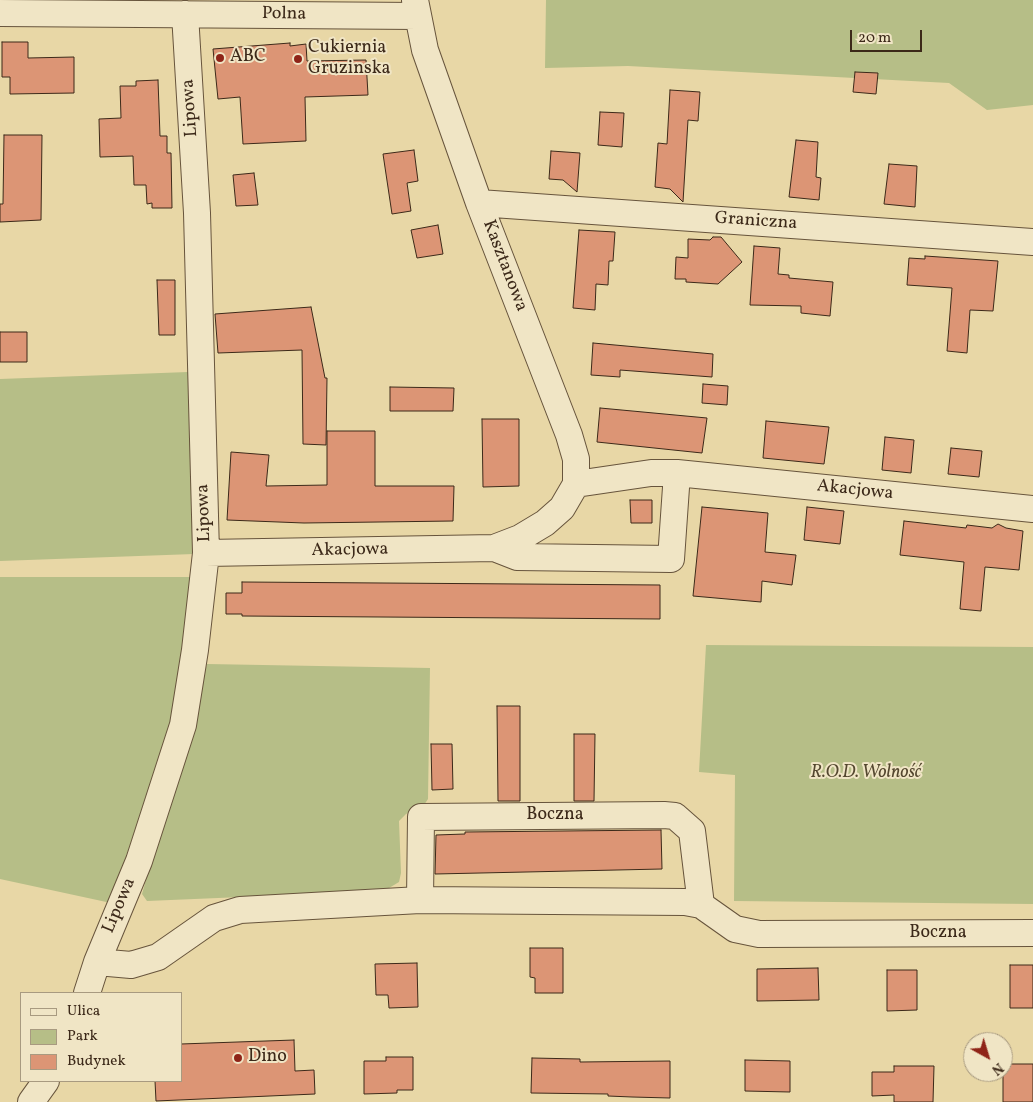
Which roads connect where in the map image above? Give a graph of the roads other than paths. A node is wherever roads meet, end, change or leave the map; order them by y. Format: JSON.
{"nodes":[{"id":1,"x":416,"y":8,"type":"edge"},
{"id":2,"x":0,"y":13,"type":"edge"},
{"id":3,"x":185,"y":14,"type":"junction"},
{"id":4,"x":479,"y":203,"type":"junction"},
{"id":5,"x":1033,"y":242,"type":"edge"},
{"id":6,"x":677,"y":473,"type":"junction"},
{"id":7,"x":576,"y":484,"type":"junction"},
{"id":8,"x":1033,"y":509,"type":"edge"},
{"id":9,"x":494,"y":548,"type":"junction"},
{"id":10,"x":206,"y":553,"type":"junction"},
{"id":11,"x":420,"y":900,"type":"junction"},
{"id":12,"x":701,"y":905,"type":"junction"},
{"id":13,"x":1033,"y":933,"type":"edge"},
{"id":14,"x":96,"y":962,"type":"junction"},
{"id":15,"x":87,"y":992,"type":"edge"},
{"id":16,"x":45,"y":1082,"type":"edge"},
{"id":17,"x":31,"y":1102,"type":"edge"}],
"edges":[{"from":1,"to":3,"type":"street","name":"Polna"},
{"from":1,"to":4,"type":"street","name":"Kasztanowa"},
{"from":2,"to":3,"type":"street","name":"Polna"},
{"from":3,"to":10,"type":"street","name":"Lipowa"},
{"from":4,"to":5,"type":"street","name":"Graniczna"},
{"from":4,"to":7,"type":"street","name":"Kasztanowa"},
{"from":6,"to":7,"type":"street","name":"Akacjowa"},
{"from":6,"to":8,"type":"street","name":"Akacjowa"},
{"from":6,"to":9,"type":"street","name":"Akacjowa"},
{"from":7,"to":9,"type":"street","name":"Akacjowa"},
{"from":9,"to":10,"type":"street","name":"Akacjowa"},
{"from":10,"to":14,"type":"street","name":"Lipowa"},
{"from":11,"to":12,"type":"street","name":"Boczna"},
{"from":11,"to":12,"type":"street","name":"Boczna"},
{"from":11,"to":14,"type":"street","name":"Boczna"},
{"from":12,"to":13,"type":"street","name":"Boczna"},
{"from":14,"to":15,"type":"street","name":"Lipowa"},
{"from":16,"to":17,"type":"street"}]}
